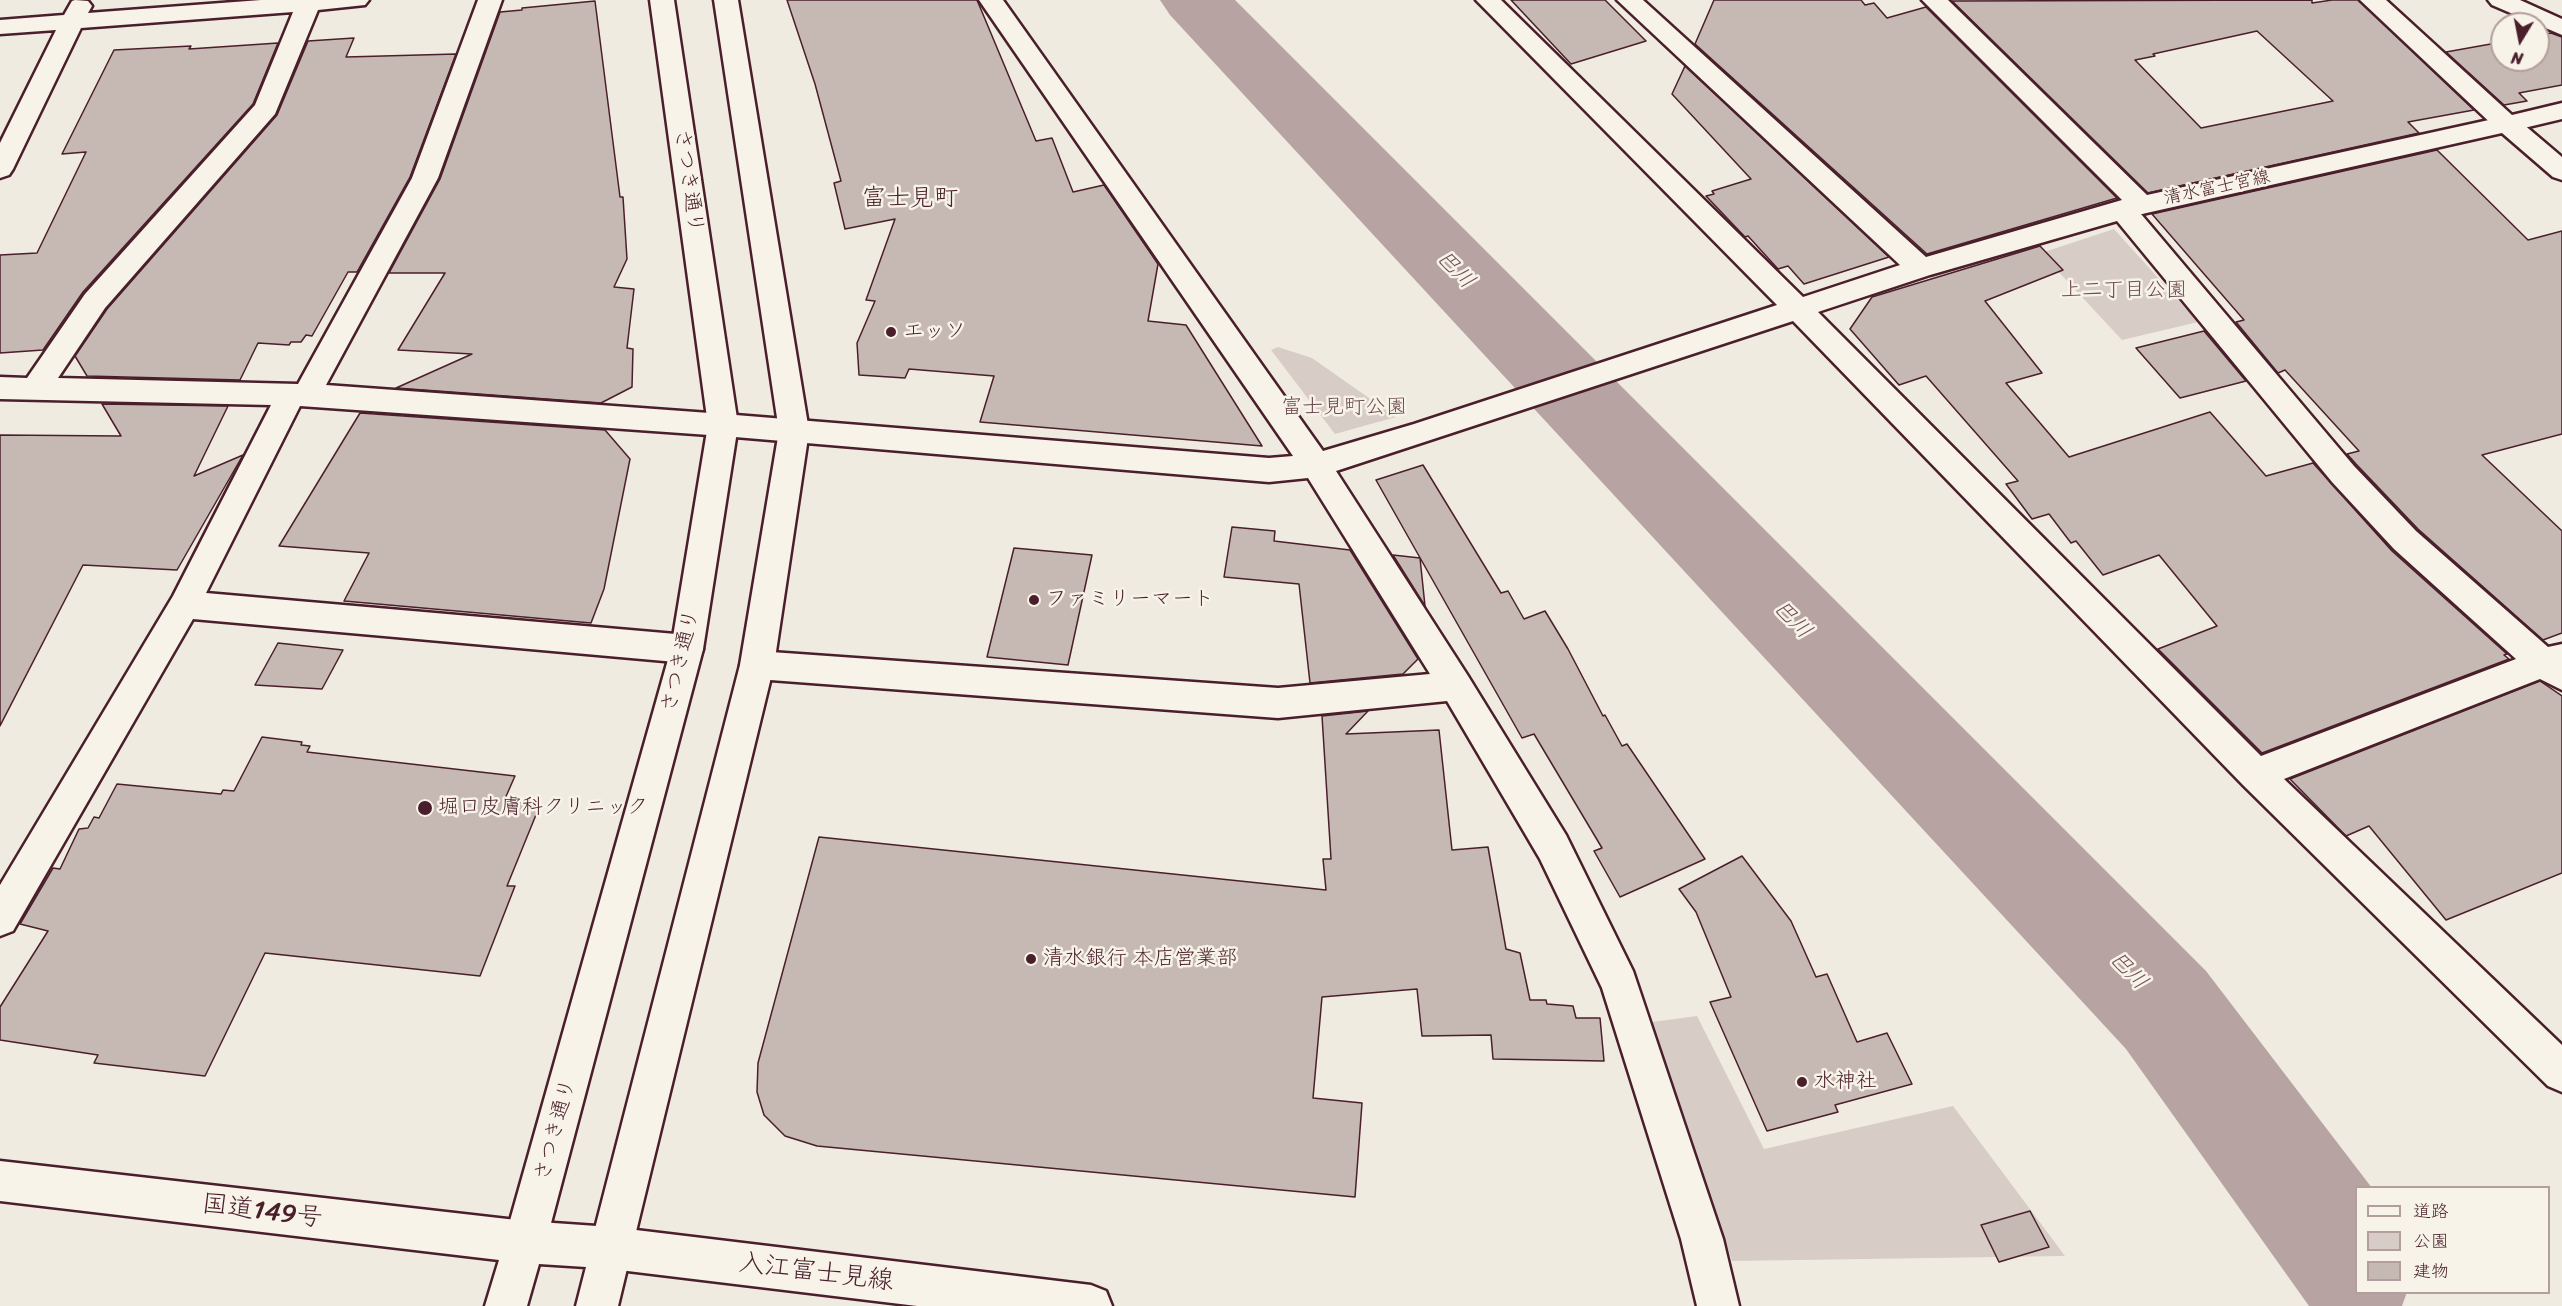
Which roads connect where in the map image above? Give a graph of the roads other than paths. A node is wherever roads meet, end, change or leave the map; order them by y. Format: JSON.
{"nodes":[{"id":1,"x":357,"y":0,"type":"edge"},
{"id":2,"x":490,"y":0,"type":"edge"},
{"id":3,"x":662,"y":0,"type":"edge"},
{"id":4,"x":726,"y":0,"type":"edge"},
{"id":5,"x":991,"y":0,"type":"edge"},
{"id":6,"x":1488,"y":0,"type":"edge"},
{"id":7,"x":1629,"y":0,"type":"edge"},
{"id":8,"x":1934,"y":0,"type":"edge"},
{"id":9,"x":2372,"y":0,"type":"edge"},
{"id":10,"x":2500,"y":0,"type":"edge"},
{"id":11,"x":320,"y":2,"type":"edge"},
{"id":12,"x":78,"y":11,"type":"edge"},
{"id":13,"x":0,"y":27,"type":"edge"},
{"id":14,"x":2562,"y":28,"type":"edge"},
{"id":15,"x":2562,"y":111,"type":"edge"},
{"id":16,"x":2506,"y":124,"type":"junction"},
{"id":17,"x":0,"y":168,"type":"edge"},
{"id":18,"x":2562,"y":171,"type":"edge"},
{"id":19,"x":2132,"y":207,"type":"junction"},
{"id":20,"x":1921,"y":268,"type":"junction"},
{"id":21,"x":1790,"y":311,"type":"junction"},
{"id":22,"x":0,"y":388,"type":"edge"},
{"id":23,"x":36,"y":388,"type":"junction"},
{"id":24,"x":299,"y":394,"type":"junction"},
{"id":25,"x":723,"y":425,"type":"junction"},
{"id":26,"x":794,"y":431,"type":"junction"},
{"id":27,"x":1316,"y":465,"type":"junction"},
{"id":28,"x":184,"y":605,"type":"junction"},
{"id":29,"x":687,"y":649,"type":"junction"},
{"id":30,"x":757,"y":665,"type":"junction"},
{"id":31,"x":2556,"y":665,"type":"edge"},
{"id":32,"x":1456,"y":687,"type":"junction"},
{"id":33,"x":2255,"y":774,"type":"junction"},
{"id":34,"x":0,"y":919,"type":"edge"},
{"id":35,"x":2562,"y":1072,"type":"edge"},
{"id":36,"x":0,"y":1181,"type":"edge"},
{"id":37,"x":525,"y":1242,"type":"junction"},
{"id":38,"x":611,"y":1248,"type":"junction"},
{"id":39,"x":506,"y":1306,"type":"edge"},
{"id":40,"x":597,"y":1306,"type":"edge"},
{"id":41,"x":1091,"y":1306,"type":"edge"},
{"id":42,"x":1718,"y":1306,"type":"edge"}],
"edges":[{"from":1,"to":11,"type":"main road"},
{"from":2,"to":24,"type":"main road"},
{"from":3,"to":25,"type":"main road","name":"さつき通り"},
{"from":4,"to":26,"type":"main road"},
{"from":5,"to":27,"type":"main road"},
{"from":6,"to":21,"type":"main road"},
{"from":7,"to":20,"type":"main road"},
{"from":8,"to":19,"type":"main road","name":"清水富士宮線"},
{"from":9,"to":16,"type":"main road"},
{"from":10,"to":14,"type":"main road"},
{"from":11,"to":12,"type":"main road"},
{"from":11,"to":23,"type":"main road"},
{"from":12,"to":13,"type":"main road"},
{"from":12,"to":17,"type":"main road"},
{"from":15,"to":16,"type":"main road","name":"清水富士宮線"},
{"from":16,"to":18,"type":"main road"},
{"from":16,"to":19,"type":"main road","name":"清水富士宮線"},
{"from":19,"to":20,"type":"main road"},
{"from":19,"to":31,"type":"main road"},
{"from":20,"to":21,"type":"main road"},
{"from":21,"to":27,"type":"main road"},
{"from":21,"to":33,"type":"main road"},
{"from":22,"to":23,"type":"main road"},
{"from":23,"to":24,"type":"main road"},
{"from":24,"to":25,"type":"main road"},
{"from":24,"to":28,"type":"main road"},
{"from":25,"to":26,"type":"main road"},
{"from":25,"to":29,"type":"main road","name":"さつき通り"},
{"from":26,"to":27,"type":"main road"},
{"from":26,"to":30,"type":"main road"},
{"from":27,"to":32,"type":"main road"},
{"from":28,"to":29,"type":"main road"},
{"from":28,"to":34,"type":"main road"},
{"from":29,"to":37,"type":"main road","name":"さつき通り"},
{"from":30,"to":32,"type":"main road"},
{"from":30,"to":38,"type":"main road"},
{"from":31,"to":33,"type":"main road"},
{"from":32,"to":42,"type":"main road"},
{"from":33,"to":35,"type":"main road"},
{"from":36,"to":37,"type":"main road","name":"国道149号"},
{"from":37,"to":38,"type":"main road","name":"国道149号"},
{"from":37,"to":39,"type":"main road","name":"さつき通り"},
{"from":38,"to":40,"type":"main road"},
{"from":38,"to":41,"type":"main road","name":"入江富士見線"}]}
